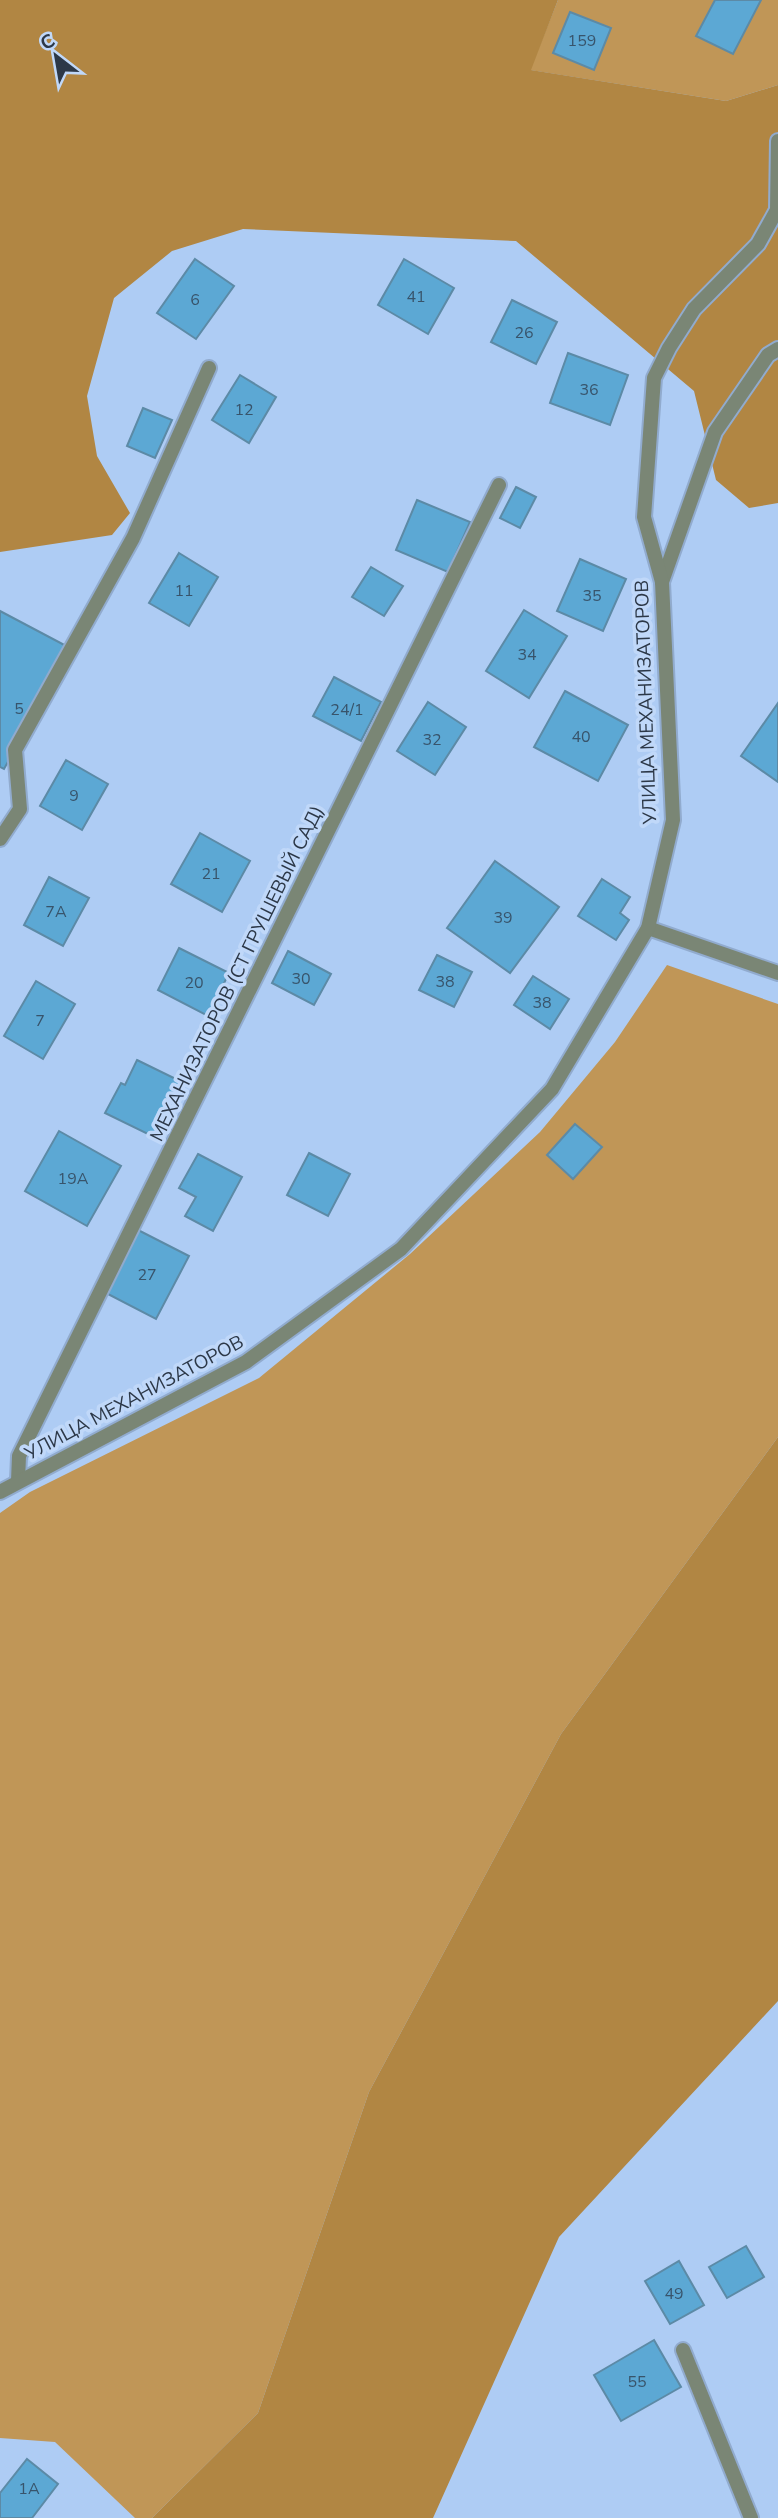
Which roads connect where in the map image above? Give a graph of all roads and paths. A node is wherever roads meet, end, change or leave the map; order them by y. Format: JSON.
{"nodes":[{"id":1,"x":778,"y":141,"type":"edge"},
{"id":2,"x":778,"y":349,"type":"edge"},
{"id":3,"x":209,"y":368,"type":"dead end"},
{"id":4,"x":499,"y":485,"type":"dead end"},
{"id":5,"x":663,"y":582,"type":"junction"},
{"id":6,"x":0,"y":839,"type":"edge"},
{"id":7,"x":648,"y":928,"type":"junction"},
{"id":8,"x":778,"y":972,"type":"edge"},
{"id":9,"x":18,"y":1481,"type":"junction"},
{"id":10,"x":0,"y":1492,"type":"edge"},
{"id":11,"x":683,"y":2350,"type":"dead end"},
{"id":12,"x":751,"y":2518,"type":"edge"}],
"edges":[{"from":1,"to":5,"type":"street","name":"УЛИЦА МЕХАНИЗАТОРОВ"},
{"from":2,"to":5,"type":"street"},
{"from":3,"to":6,"type":"street"},
{"from":4,"to":9,"type":"street","name":"МЕХАНИЗАТОРОВ (СТ ГРУШЕВЫЙ САД)"},
{"from":5,"to":7,"type":"street","name":"УЛИЦА МЕХАНИЗАТОРОВ"},
{"from":7,"to":8,"type":"street"},
{"from":7,"to":9,"type":"street","name":"УЛИЦА МЕХАНИЗАТОРОВ"},
{"from":9,"to":10,"type":"street","name":"УЛИЦА МЕХАНИЗАТОРОВ"},
{"from":11,"to":12,"type":"street"}]}
